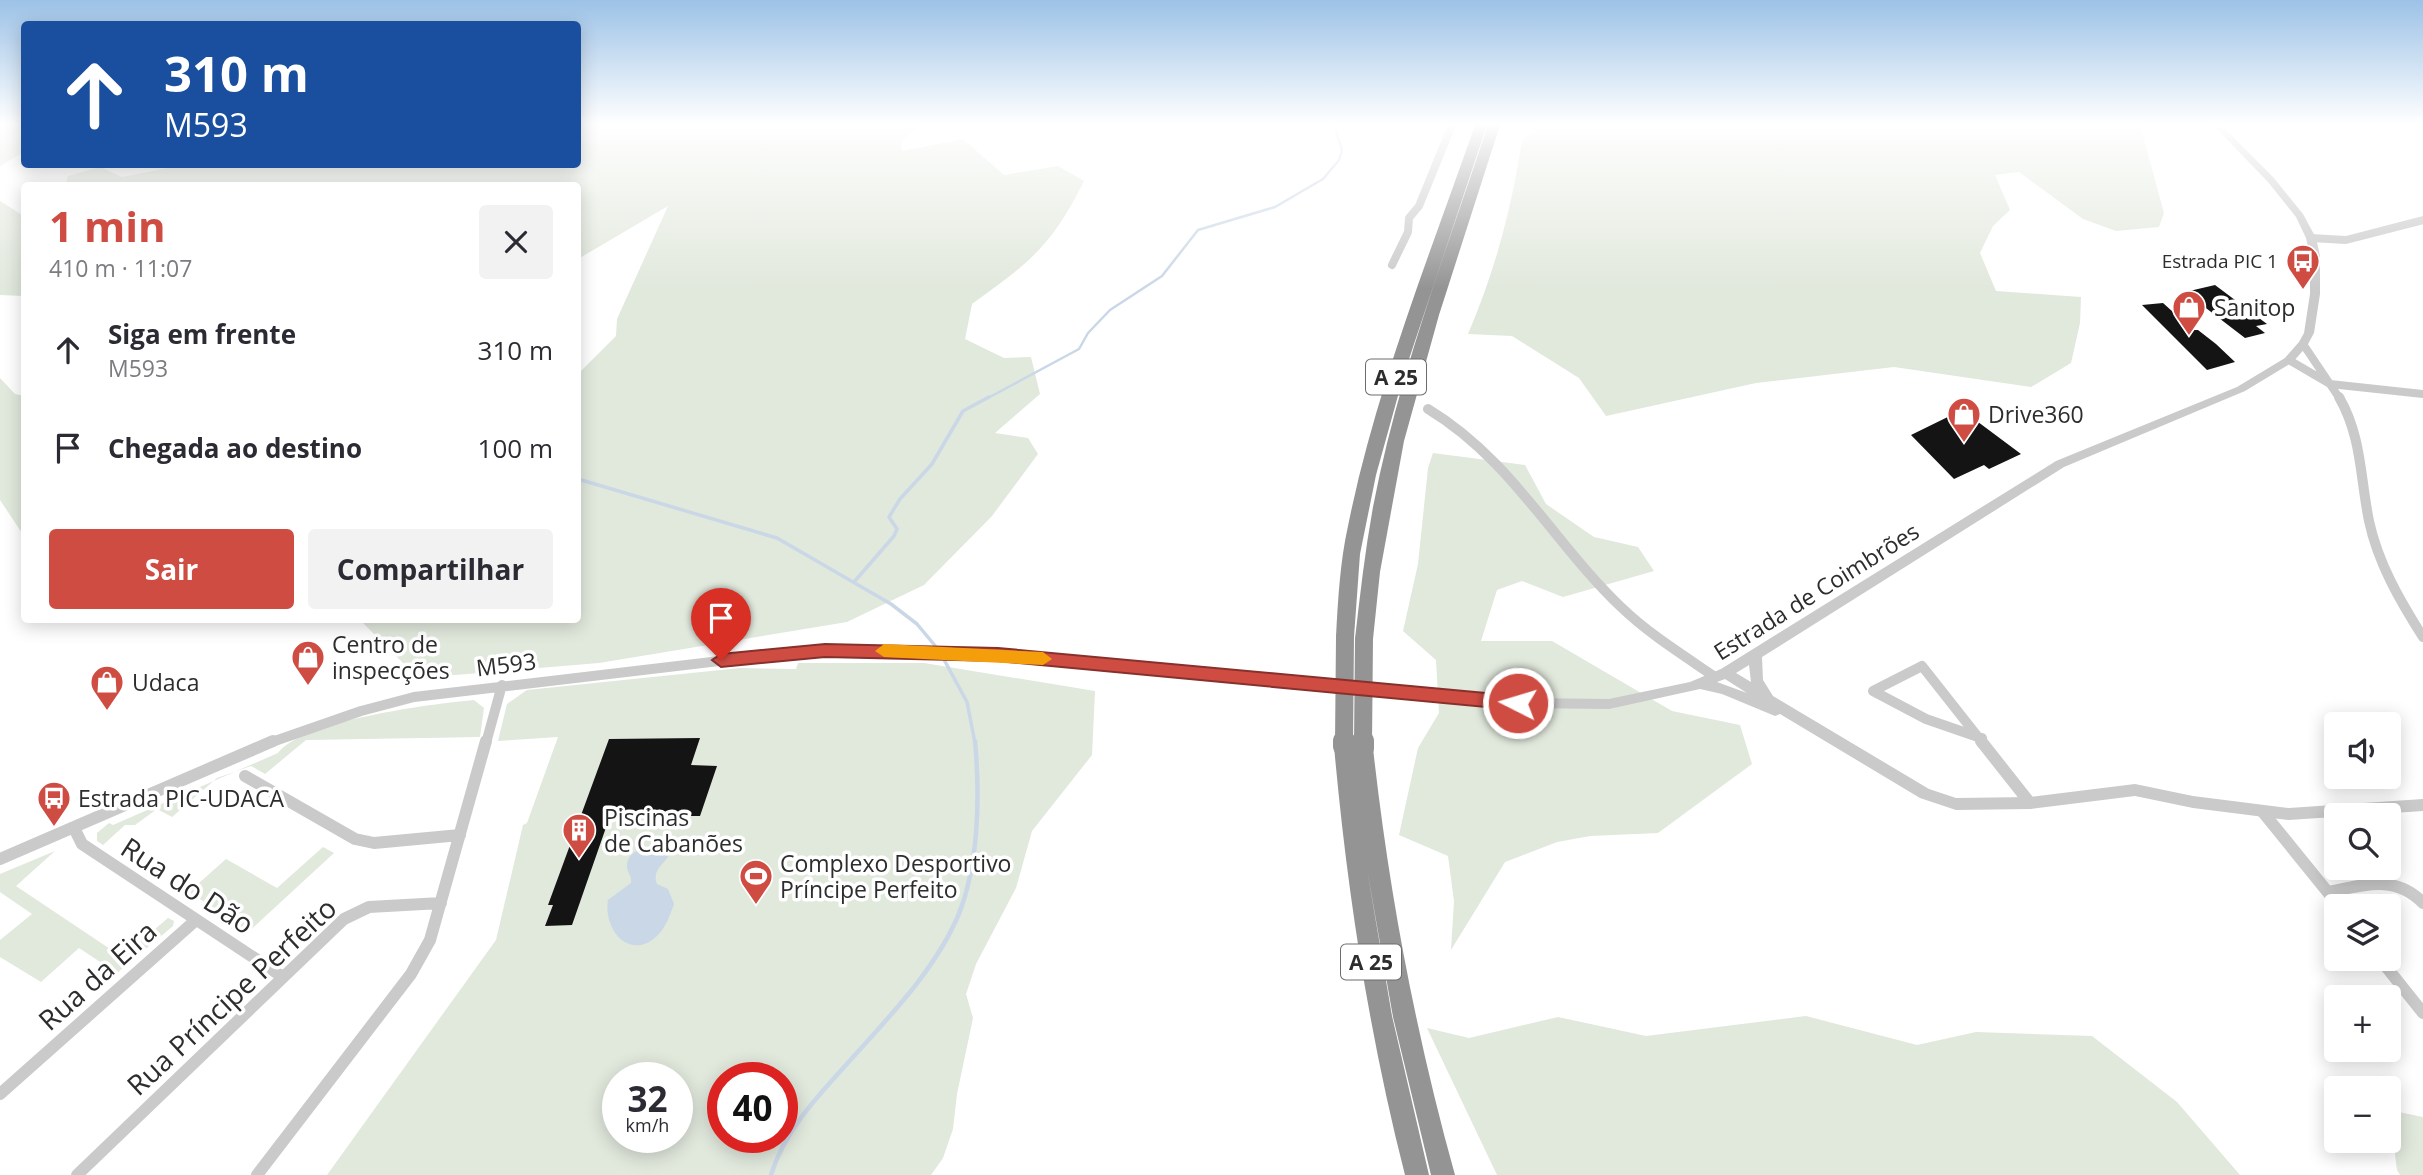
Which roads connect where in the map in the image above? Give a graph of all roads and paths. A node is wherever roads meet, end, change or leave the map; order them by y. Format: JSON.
{"nodes":[{"id":1,"x":1430,"y":180,"type":"edge"},
{"id":2,"x":1463,"y":180,"type":"edge"},
{"id":3,"x":1476,"y":180,"type":"edge"},
{"id":4,"x":2271,"y":180,"type":"edge"},
{"id":5,"x":2423,"y":220,"type":"edge"},
{"id":6,"x":2311,"y":238,"type":"junction"},
{"id":7,"x":1392,"y":265,"type":"dead end"},
{"id":8,"x":2303,"y":344,"type":"junction"},
{"id":9,"x":2289,"y":360,"type":"junction"},
{"id":10,"x":2330,"y":384,"type":"junction"},
{"id":11,"x":2423,"y":394,"type":"edge"},
{"id":12,"x":1428,"y":409,"type":"dead end"},
{"id":13,"x":2423,"y":637,"type":"edge"},
{"id":14,"x":1354,"y":638,"type":"junction"},
{"id":15,"x":922,"y":651,"type":"joint"},
{"id":16,"x":1756,"y":657,"type":"junction"},
{"id":17,"x":1721,"y":675,"type":"junction"},
{"id":18,"x":1700,"y":684,"type":"junction"},
{"id":19,"x":502,"y":685,"type":"junction"},
{"id":20,"x":1768,"y":700,"type":"junction"},
{"id":21,"x":1829,"y":737,"type":"junction"},
{"id":22,"x":1982,"y":738,"type":"junction"},
{"id":23,"x":1353,"y":747,"type":"junction"},
{"id":24,"x":245,"y":776,"type":"dead end"},
{"id":25,"x":2030,"y":803,"type":"junction"},
{"id":26,"x":2423,"y":805,"type":"edge"},
{"id":27,"x":2262,"y":811,"type":"junction"},
{"id":28,"x":74,"y":828,"type":"junction"},
{"id":29,"x":460,"y":835,"type":"junction"},
{"id":30,"x":0,"y":859,"type":"edge"},
{"id":31,"x":2328,"y":892,"type":"joint"},
{"id":32,"x":442,"y":903,"type":"junction"},
{"id":33,"x":2423,"y":903,"type":"edge"},
{"id":34,"x":196,"y":920,"type":"junction"},
{"id":35,"x":2390,"y":971,"type":"edge"},
{"id":36,"x":283,"y":977,"type":"junction"},
{"id":37,"x":2423,"y":1013,"type":"edge"},
{"id":38,"x":0,"y":1094,"type":"edge"},
{"id":39,"x":77,"y":1175,"type":"edge"},
{"id":40,"x":257,"y":1175,"type":"edge"},
{"id":41,"x":1417,"y":1175,"type":"edge"},
{"id":42,"x":1443,"y":1175,"type":"edge"}],
"edges":[{"from":1,"to":7,"type":"street"},
{"from":2,"to":14,"type":"highway","number":"A 25"},
{"from":3,"to":14,"type":"highway","number":"A 25"},
{"from":4,"to":6,"type":"street","name":"Estrada de Coimbrões"},
{"from":5,"to":6,"type":"street"},
{"from":6,"to":8,"type":"street","name":"Estrada de Coimbrões"},
{"from":8,"to":9,"type":"street","name":"Estrada de Coimbrões"},
{"from":8,"to":10,"type":"street"},
{"from":9,"to":10,"type":"street"},
{"from":9,"to":16,"type":"street","name":"Estrada de Coimbrões"},
{"from":10,"to":11,"type":"street"},
{"from":10,"to":13,"type":"street"},
{"from":12,"to":17,"type":"street"},
{"from":14,"to":23,"type":"highway","number":"A 25","bridge":true},
{"from":15,"to":18,"type":"street","name":"Estrada de Coimbrões"},
{"from":15,"to":19,"type":"street","name":"M593"},
{"from":16,"to":17,"type":"street","name":"Estrada de Coimbrões"},
{"from":16,"to":20,"type":"street"},
{"from":17,"to":18,"type":"street","name":"Estrada de Coimbrões"},
{"from":17,"to":20,"type":"street"},
{"from":18,"to":21,"type":"street"},
{"from":19,"to":28,"type":"street","name":"M593"},
{"from":19,"to":29,"type":"street"},
{"from":20,"to":21,"type":"street"},
{"from":21,"to":25,"type":"street"},
{"from":22,"to":22,"type":"street"},
{"from":22,"to":25,"type":"street"},
{"from":23,"to":41,"type":"highway","number":"A 25"},
{"from":23,"to":42,"type":"highway","number":"A 25"},
{"from":24,"to":29,"type":"street"},
{"from":25,"to":27,"type":"street"},
{"from":26,"to":27,"type":"street"},
{"from":27,"to":31,"type":"street"},
{"from":28,"to":30,"type":"street","name":"M593"},
{"from":28,"to":34,"type":"street","name":"Rua do Dão"},
{"from":29,"to":32,"type":"street"},
{"from":31,"to":33,"type":"street"},
{"from":32,"to":36,"type":"street","name":"Rua Príncipe Perfeito"},
{"from":32,"to":40,"type":"street"},
{"from":34,"to":36,"type":"street","name":"Rua do Dão"},
{"from":34,"to":38,"type":"street","name":"Rua da Eira"},
{"from":35,"to":37,"type":"street"},
{"from":36,"to":39,"type":"street","name":"Rua Príncipe Perfeito"}]}
